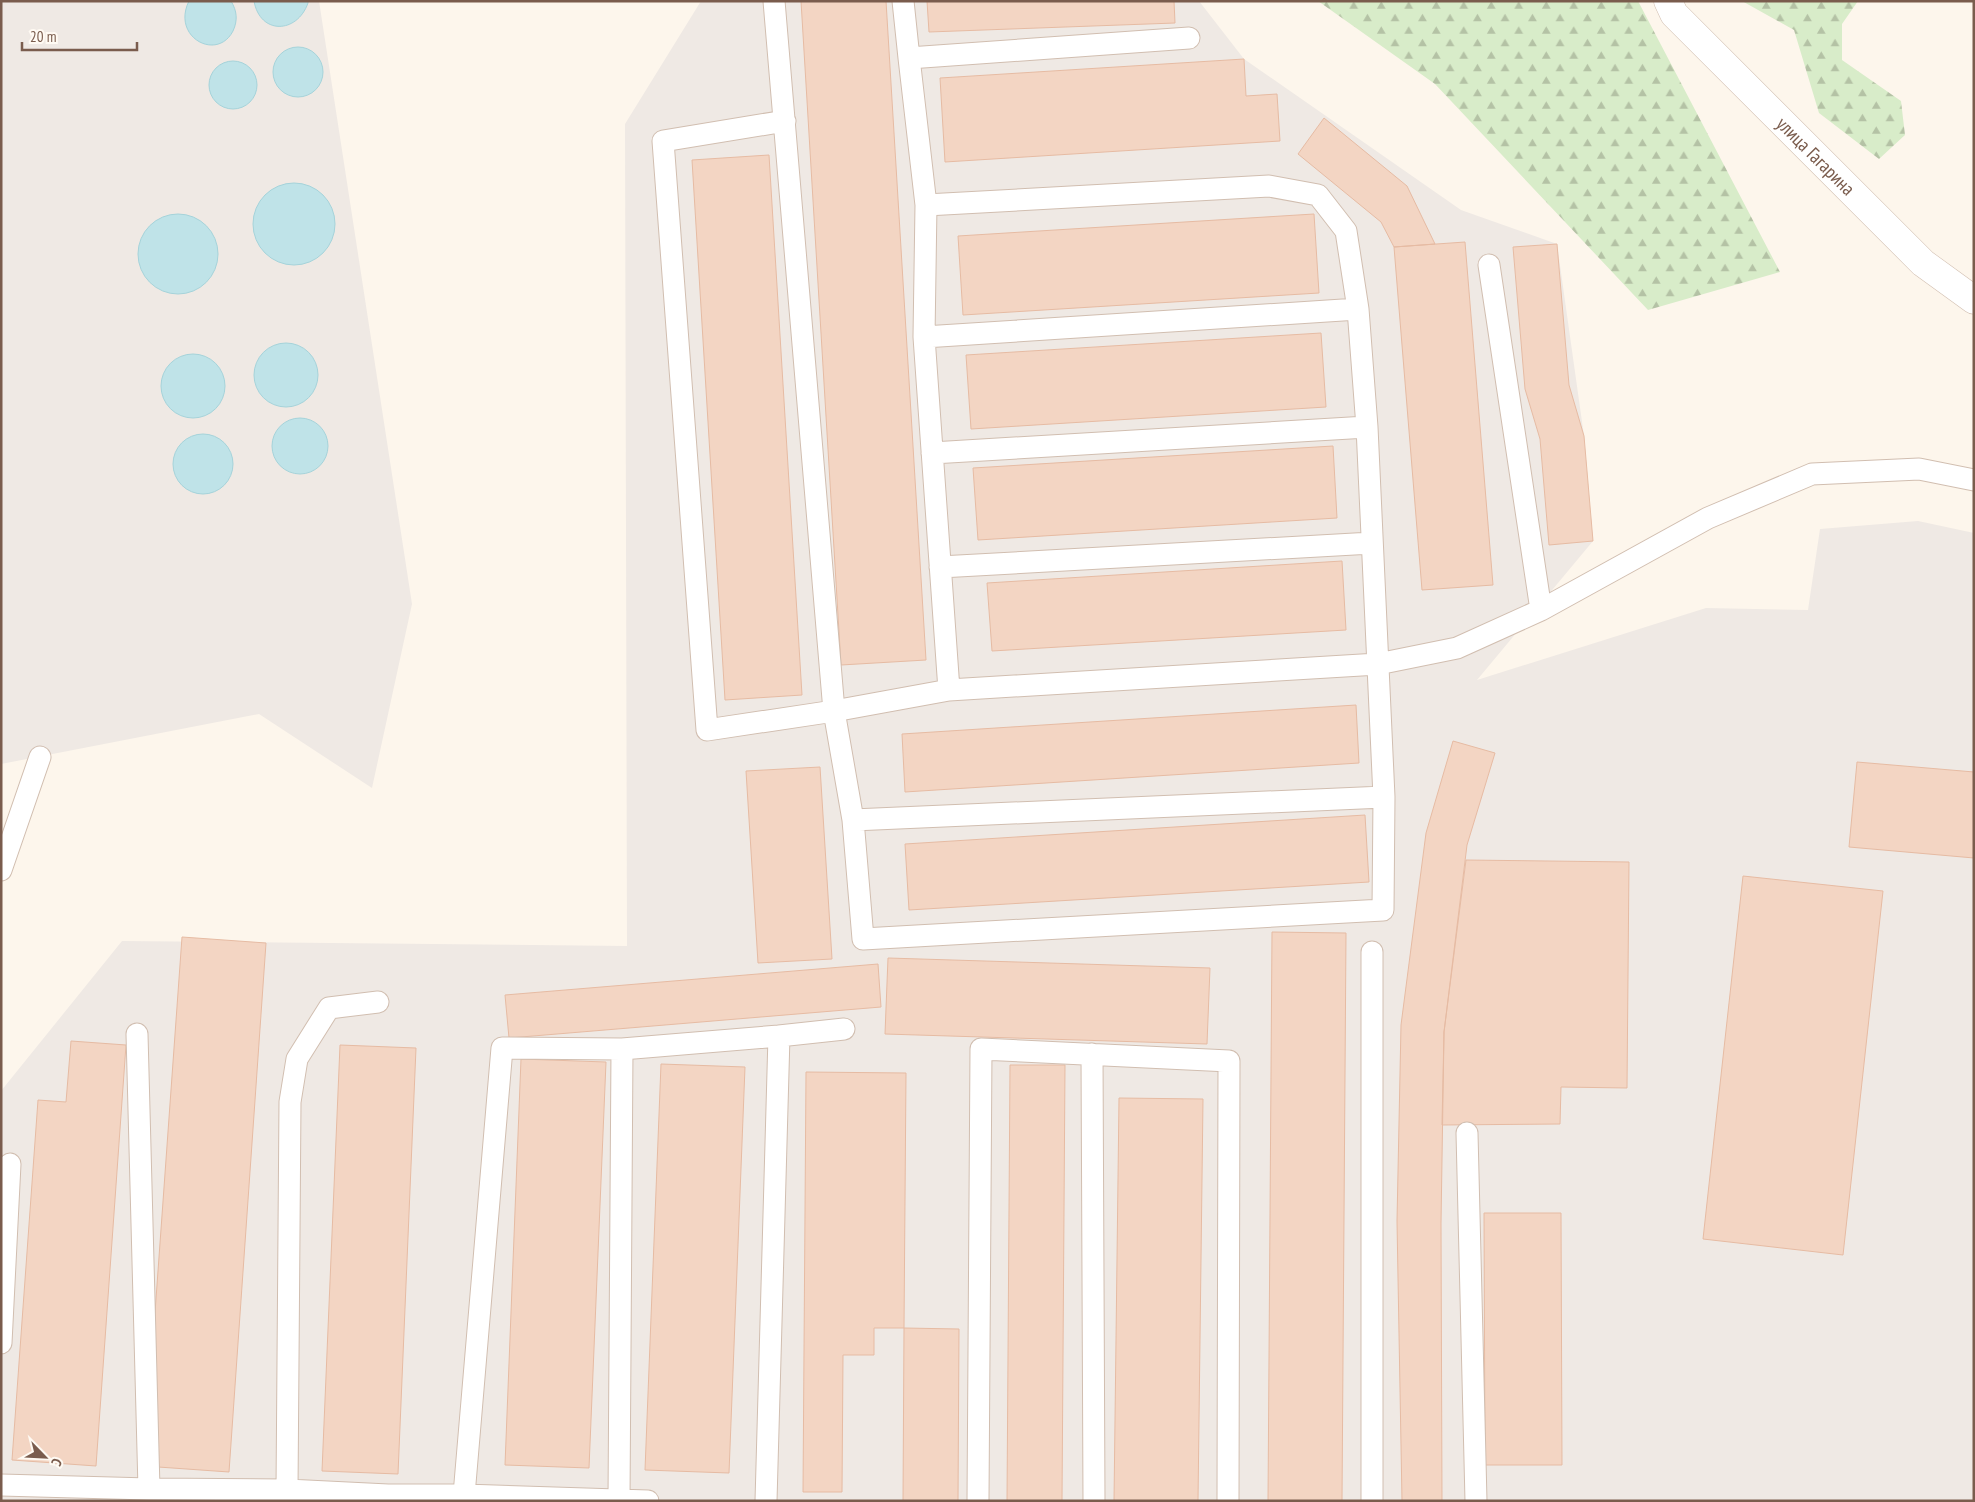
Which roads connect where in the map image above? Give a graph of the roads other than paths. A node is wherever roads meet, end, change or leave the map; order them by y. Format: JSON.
{"nodes":[{"id":1,"x":774,"y":1,"type":"edge"},
{"id":2,"x":903,"y":1,"type":"edge"},
{"id":3,"x":1668,"y":1,"type":"edge"},
{"id":4,"x":1189,"y":38,"type":"dead end"},
{"id":5,"x":909,"y":58,"type":"junction"},
{"id":6,"x":786,"y":121,"type":"junction"},
{"id":7,"x":926,"y":205,"type":"junction"},
{"id":8,"x":1490,"y":266,"type":"dead end"},
{"id":9,"x":1974,"y":300,"type":"edge"},
{"id":10,"x":1358,"y":309,"type":"junction"},
{"id":11,"x":924,"y":337,"type":"junction"},
{"id":12,"x":1367,"y":428,"type":"junction"},
{"id":13,"x":932,"y":453,"type":"junction"},
{"id":14,"x":1974,"y":480,"type":"edge"},
{"id":15,"x":1372,"y":543,"type":"junction"},
{"id":16,"x":940,"y":567,"type":"junction"},
{"id":17,"x":1541,"y":610,"type":"junction"},
{"id":18,"x":1378,"y":664,"type":"junction"},
{"id":19,"x":949,"y":690,"type":"junction"},
{"id":20,"x":834,"y":711,"type":"junction"},
{"id":21,"x":40,"y":758,"type":"dead end"},
{"id":22,"x":1384,"y":797,"type":"junction"},
{"id":23,"x":853,"y":820,"type":"junction"},
{"id":24,"x":1,"y":870,"type":"edge"},
{"id":25,"x":1372,"y":952,"type":"dead end"},
{"id":26,"x":378,"y":1002,"type":"dead end"},
{"id":27,"x":844,"y":1029,"type":"dead end"},
{"id":28,"x":137,"y":1034,"type":"dead end"},
{"id":29,"x":779,"y":1036,"type":"junction"},
{"id":30,"x":622,"y":1049,"type":"junction"},
{"id":31,"x":1092,"y":1054,"type":"junction"},
{"id":32,"x":1467,"y":1133,"type":"dead end"},
{"id":33,"x":10,"y":1164,"type":"dead end"},
{"id":34,"x":1,"y":1343,"type":"edge"},
{"id":35,"x":1,"y":1485,"type":"edge"},
{"id":36,"x":149,"y":1489,"type":"junction"},
{"id":37,"x":287,"y":1490,"type":"junction"},
{"id":38,"x":464,"y":1495,"type":"junction"},
{"id":39,"x":388,"y":1498,"type":"edge"},
{"id":40,"x":619,"y":1500,"type":"edge"},
{"id":41,"x":648,"y":1501,"type":"edge"},
{"id":42,"x":766,"y":1501,"type":"edge"},
{"id":43,"x":978,"y":1501,"type":"edge"},
{"id":44,"x":1094,"y":1501,"type":"edge"},
{"id":45,"x":1228,"y":1501,"type":"edge"},
{"id":46,"x":1372,"y":1501,"type":"edge"},
{"id":47,"x":1476,"y":1501,"type":"edge"}],
"edges":[{"from":1,"to":6,"type":"lane"},
{"from":2,"to":5,"type":"lane"},
{"from":3,"to":9,"type":"street","name":"улица Гагарина"},
{"from":4,"to":5,"type":"lane"},
{"from":5,"to":7,"type":"lane"},
{"from":6,"to":20,"type":"lane"},
{"from":6,"to":20,"type":"lane"},
{"from":7,"to":10,"type":"lane"},
{"from":7,"to":11,"type":"lane"},
{"from":8,"to":17,"type":"lane"},
{"from":10,"to":11,"type":"lane"},
{"from":10,"to":12,"type":"lane"},
{"from":11,"to":13,"type":"lane"},
{"from":12,"to":13,"type":"lane"},
{"from":12,"to":15,"type":"lane"},
{"from":13,"to":16,"type":"lane"},
{"from":14,"to":17,"type":"lane"},
{"from":15,"to":16,"type":"lane"},
{"from":15,"to":18,"type":"lane"},
{"from":16,"to":19,"type":"lane"},
{"from":17,"to":18,"type":"lane"},
{"from":18,"to":19,"type":"lane"},
{"from":18,"to":22,"type":"lane"},
{"from":19,"to":20,"type":"lane"},
{"from":20,"to":23,"type":"lane"},
{"from":21,"to":24,"type":"lane"},
{"from":22,"to":23,"type":"lane"},
{"from":22,"to":23,"type":"lane"},
{"from":25,"to":46,"type":"lane"},
{"from":26,"to":37,"type":"lane"},
{"from":27,"to":29,"type":"lane"},
{"from":28,"to":36,"type":"lane"},
{"from":29,"to":30,"type":"lane"},
{"from":29,"to":42,"type":"lane"},
{"from":30,"to":38,"type":"lane"},
{"from":30,"to":40,"type":"lane"},
{"from":31,"to":43,"type":"lane"},
{"from":31,"to":44,"type":"lane"},
{"from":31,"to":45,"type":"lane"},
{"from":32,"to":47,"type":"lane"},
{"from":33,"to":34,"type":"lane"},
{"from":35,"to":36,"type":"lane"},
{"from":36,"to":37,"type":"lane"},
{"from":37,"to":39,"type":"lane"},
{"from":38,"to":39,"type":"lane"},
{"from":38,"to":40,"type":"lane"},
{"from":40,"to":41,"type":"lane"}]}
